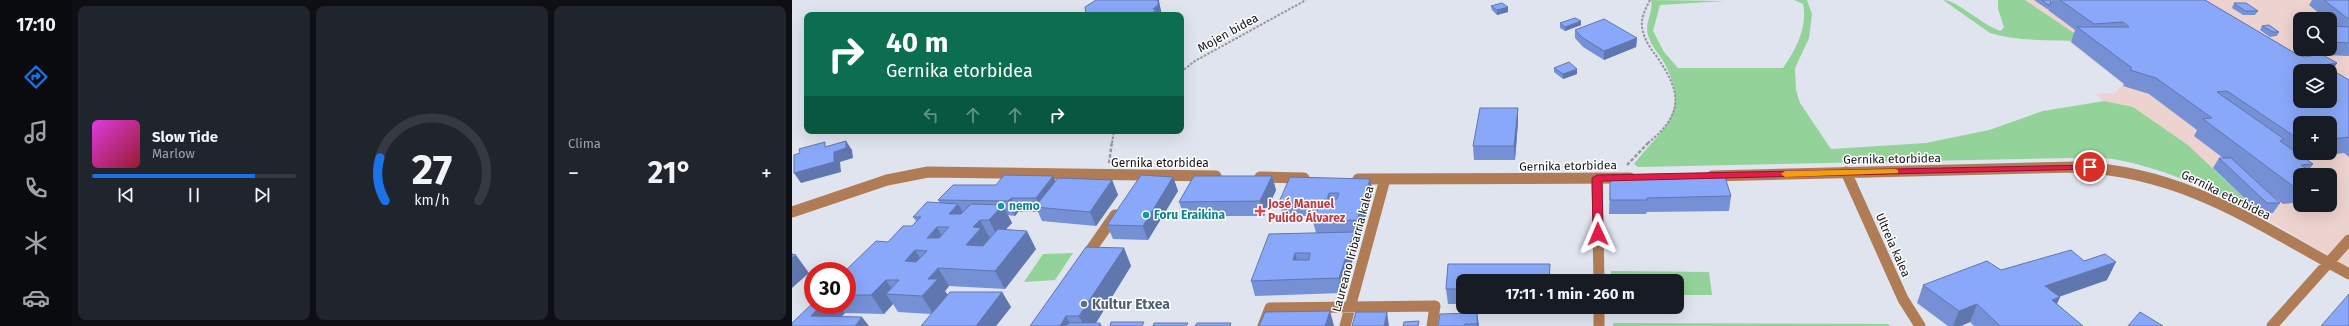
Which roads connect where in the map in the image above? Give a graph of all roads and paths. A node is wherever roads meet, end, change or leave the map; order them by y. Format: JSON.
{"nodes":[{"id":1,"x":1306,"y":0,"type":"edge"},
{"id":2,"x":1650,"y":0,"type":"edge"},
{"id":3,"x":1184,"y":70,"type":"edge"},
{"id":4,"x":1114,"y":134,"type":"edge"},
{"id":5,"x":1846,"y":172,"type":"junction"},
{"id":6,"x":1142,"y":175,"type":"junction"},
{"id":7,"x":1107,"y":176,"type":"junction"},
{"id":8,"x":1698,"y":176,"type":"edge"},
{"id":9,"x":1228,"y":177,"type":"edge"},
{"id":10,"x":1252,"y":177,"type":"edge"},
{"id":11,"x":1644,"y":177,"type":"edge"},
{"id":12,"x":1315,"y":178,"type":"edge"},
{"id":13,"x":1346,"y":178,"type":"edge"},
{"id":14,"x":1597,"y":178,"type":"junction"},
{"id":15,"x":1621,"y":178,"type":"junction"},
{"id":16,"x":1385,"y":179,"type":"junction"},
{"id":17,"x":1133,"y":188,"type":"edge"},
{"id":18,"x":1120,"y":208,"type":"edge"},
{"id":19,"x":792,"y":212,"type":"edge"},
{"id":20,"x":2349,"y":240,"type":"edge"},
{"id":21,"x":2329,"y":264,"type":"junction"},
{"id":22,"x":1079,"y":267,"type":"edge"},
{"id":23,"x":1598,"y":274,"type":"edge"},
{"id":24,"x":2349,"y":274,"type":"edge"},
{"id":25,"x":1350,"y":308,"type":"junction"},
{"id":26,"x":1599,"y":314,"type":"edge"},
{"id":27,"x":1263,"y":326,"type":"edge"},
{"id":28,"x":1345,"y":326,"type":"edge"},
{"id":29,"x":1432,"y":326,"type":"edge"},
{"id":30,"x":1599,"y":326,"type":"edge"},
{"id":31,"x":1920,"y":326,"type":"edge"},
{"id":32,"x":2272,"y":326,"type":"edge"}],
"edges":[{"from":1,"to":3,"type":"path","name":"Mojen bidea"},
{"from":2,"to":15,"type":"path"},
{"from":4,"to":7,"type":"path"},
{"from":5,"to":8,"type":"street","name":"Gernika etorbidea"},
{"from":5,"to":21,"type":"street","name":"Gernika etorbidea"},
{"from":5,"to":31,"type":"street","name":"Ultreia kalea"},
{"from":6,"to":7,"type":"street","name":"Gernika etorbidea"},
{"from":6,"to":9,"type":"street","name":"Gernika etorbidea"},
{"from":6,"to":17,"type":"street"},
{"from":7,"to":19,"type":"street","name":"Gernika etorbidea"},
{"from":10,"to":12,"type":"street"},
{"from":11,"to":15,"type":"street","name":"Gernika etorbidea"},
{"from":13,"to":16,"type":"street","name":"Gernika etorbidea"},
{"from":14,"to":15,"type":"street","name":"Gernika etorbidea"},
{"from":14,"to":16,"type":"street","name":"Gernika etorbidea"},
{"from":14,"to":23,"type":"street"},
{"from":16,"to":25,"type":"street","name":"Laureano Iribarria kalea"},
{"from":18,"to":22,"type":"street"},
{"from":20,"to":21,"type":"street"},
{"from":21,"to":24,"type":"street","name":"Gernika etorbidea"},
{"from":21,"to":32,"type":"street"},
{"from":25,"to":27,"type":"street"},
{"from":25,"to":28,"type":"street","name":"Laureano Iribarria kalea"},
{"from":25,"to":29,"type":"street"},
{"from":26,"to":30,"type":"street"}]}
